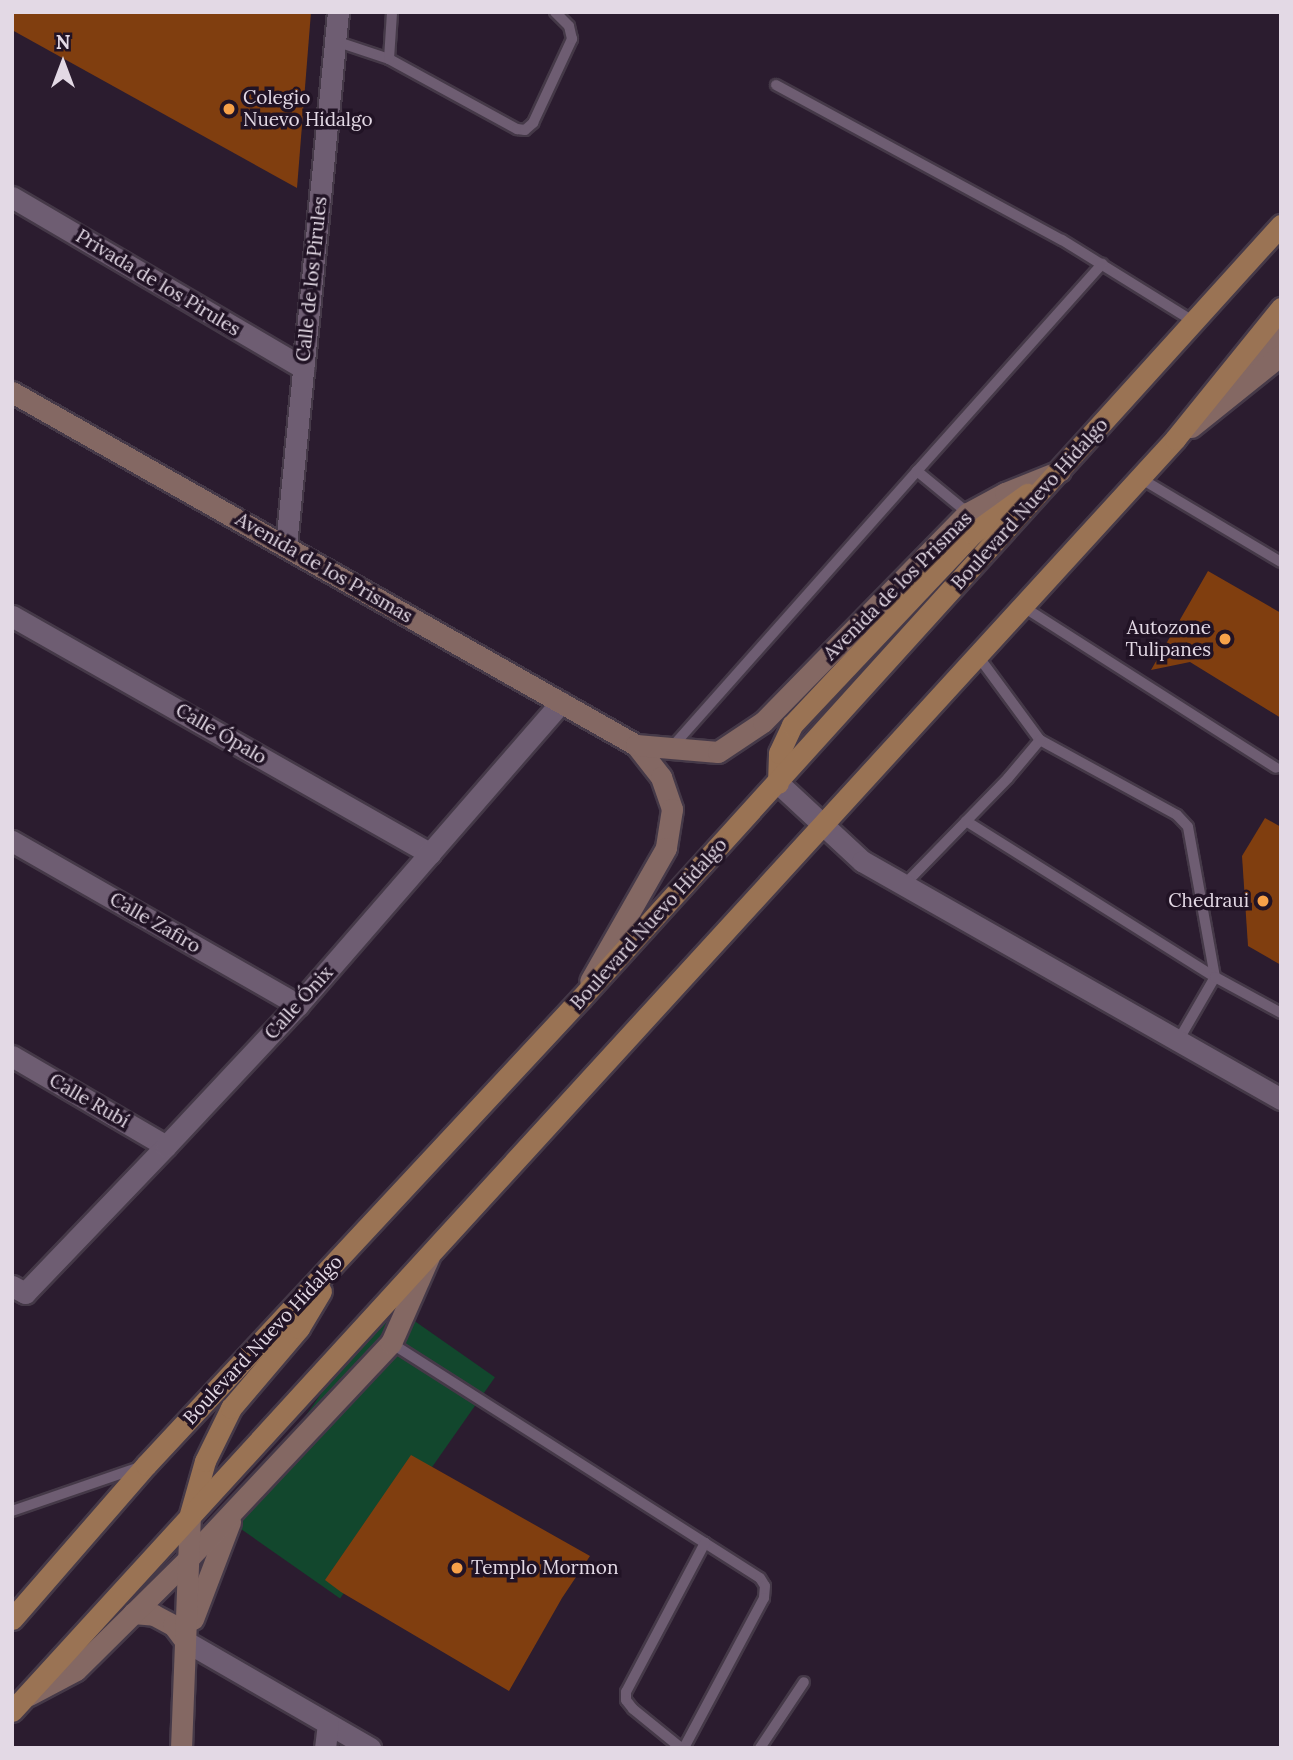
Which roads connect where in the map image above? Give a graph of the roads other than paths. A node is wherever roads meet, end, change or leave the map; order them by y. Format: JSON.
{"nodes":[{"id":1,"x":338,"y":12,"type":"edge"},
{"id":2,"x":392,"y":12,"type":"edge"},
{"id":3,"x":555,"y":12,"type":"edge"},
{"id":4,"x":335,"y":41,"type":"junction"},
{"id":5,"x":389,"y":59,"type":"junction"},
{"id":6,"x":776,"y":85,"type":"dead end"},
{"id":7,"x":12,"y":197,"type":"edge"},
{"id":8,"x":1281,"y":225,"type":"edge"},
{"id":9,"x":1102,"y":264,"type":"junction"},
{"id":10,"x":1281,"y":308,"type":"edge"},
{"id":11,"x":1194,"y":322,"type":"junction"},
{"id":12,"x":1281,"y":333,"type":"edge"},
{"id":13,"x":1281,"y":355,"type":"edge"},
{"id":14,"x":303,"y":368,"type":"junction"},
{"id":15,"x":12,"y":392,"type":"edge"},
{"id":16,"x":1175,"y":439,"type":"junction"},
{"id":17,"x":917,"y":471,"type":"junction"},
{"id":18,"x":1060,"y":471,"type":"junction"},
{"id":19,"x":1140,"y":478,"type":"junction"},
{"id":20,"x":968,"y":513,"type":"junction"},
{"id":21,"x":286,"y":546,"type":"junction"},
{"id":22,"x":1281,"y":562,"type":"edge"},
{"id":23,"x":1022,"y":606,"type":"junction"},
{"id":24,"x":12,"y":616,"type":"edge"},
{"id":25,"x":978,"y":656,"type":"junction"},
{"id":26,"x":561,"y":702,"type":"junction"},
{"id":27,"x":1040,"y":740,"type":"junction"},
{"id":28,"x":636,"y":745,"type":"junction"},
{"id":29,"x":671,"y":749,"type":"junction"},
{"id":30,"x":1276,"y":768,"type":"dead end"},
{"id":31,"x":778,"y":783,"type":"junction"},
{"id":32,"x":966,"y":821,"type":"junction"},
{"id":33,"x":824,"y":826,"type":"junction"},
{"id":34,"x":12,"y":841,"type":"edge"},
{"id":35,"x":430,"y":853,"type":"junction"},
{"id":36,"x":904,"y":885,"type":"junction"},
{"id":37,"x":1215,"y":977,"type":"junction"},
{"id":38,"x":581,"y":998,"type":"junction"},
{"id":39,"x":298,"y":1005,"type":"junction"},
{"id":40,"x":1281,"y":1013,"type":"edge"},
{"id":41,"x":1178,"y":1041,"type":"junction"},
{"id":42,"x":12,"y":1056,"type":"edge"},
{"id":43,"x":1281,"y":1099,"type":"edge"},
{"id":44,"x":166,"y":1146,"type":"junction"},
{"id":45,"x":433,"y":1248,"type":"junction"},
{"id":46,"x":342,"y":1256,"type":"junction"},
{"id":47,"x":18,"y":1289,"type":"edge"},
{"id":48,"x":391,"y":1343,"type":"junction"},
{"id":49,"x":146,"y":1465,"type":"junction"},
{"id":50,"x":236,"y":1507,"type":"junction"},
{"id":51,"x":12,"y":1511,"type":"edge"},
{"id":52,"x":190,"y":1516,"type":"junction"},
{"id":53,"x":705,"y":1543,"type":"junction"},
{"id":54,"x":189,"y":1558,"type":"junction"},
{"id":55,"x":133,"y":1613,"type":"junction"},
{"id":56,"x":12,"y":1619,"type":"edge"},
{"id":57,"x":186,"y":1641,"type":"junction"},
{"id":58,"x":804,"y":1682,"type":"dead end"},
{"id":59,"x":20,"y":1704,"type":"edge"},
{"id":60,"x":328,"y":1724,"type":"junction"},
{"id":61,"x":181,"y":1748,"type":"edge"},
{"id":62,"x":325,"y":1748,"type":"edge"},
{"id":63,"x":370,"y":1748,"type":"edge"},
{"id":64,"x":682,"y":1748,"type":"edge"},
{"id":65,"x":760,"y":1748,"type":"edge"}],
"edges":[{"from":1,"to":4,"type":"street","name":"Calle de los Pirules"},
{"from":2,"to":5,"type":"lane"},
{"from":3,"to":5,"type":"lane"},
{"from":4,"to":5,"type":"lane"},
{"from":4,"to":14,"type":"street","name":"Calle de los Pirules"},
{"from":6,"to":9,"type":"lane"},
{"from":7,"to":14,"type":"street","name":"Privada de los Pirules"},
{"from":8,"to":11,"type":"main road","name":"Boulevard Nuevo Hidalgo"},
{"from":9,"to":11,"type":"lane"},
{"from":9,"to":17,"type":"lane"},
{"from":10,"to":16,"type":"main road"},
{"from":11,"to":18,"type":"main road","name":"Boulevard Nuevo Hidalgo"},
{"from":12,"to":16,"type":"street"},
{"from":13,"to":16,"type":"street"},
{"from":14,"to":21,"type":"street","name":"Calle de los Pirules"},
{"from":15,"to":21,"type":"street","name":"Avenida de los Prismas"},
{"from":16,"to":19,"type":"main road"},
{"from":17,"to":20,"type":"lane"},
{"from":17,"to":29,"type":"lane"},
{"from":18,"to":20,"type":"street","name":"Avenida de los Prismas"},
{"from":18,"to":31,"type":"main road","name":"Boulevard Nuevo Hidalgo"},
{"from":19,"to":22,"type":"lane"},
{"from":19,"to":23,"type":"main road"},
{"from":20,"to":29,"type":"street","name":"Avenida de los Prismas"},
{"from":21,"to":26,"type":"street","name":"Avenida de los Prismas"},
{"from":23,"to":25,"type":"main road"},
{"from":23,"to":30,"type":"lane"},
{"from":24,"to":35,"type":"street","name":"Calle Ópalo"},
{"from":25,"to":27,"type":"lane"},
{"from":25,"to":33,"type":"main road"},
{"from":26,"to":28,"type":"street","name":"Avenida de los Prismas"},
{"from":26,"to":35,"type":"street","name":"Calle Ónix"},
{"from":27,"to":32,"type":"lane"},
{"from":27,"to":37,"type":"lane"},
{"from":28,"to":29,"type":"street","name":"Avenida de los Prismas"},
{"from":28,"to":38,"type":"street","name":"Avenida de los Prismas"},
{"from":31,"to":33,"type":"street"},
{"from":31,"to":38,"type":"main road","name":"Boulevard Nuevo Hidalgo"},
{"from":32,"to":36,"type":"lane"},
{"from":32,"to":37,"type":"lane"},
{"from":33,"to":36,"type":"street"},
{"from":33,"to":45,"type":"main road"},
{"from":34,"to":39,"type":"street","name":"Calle Zafiro"},
{"from":35,"to":39,"type":"street","name":"Calle Ónix"},
{"from":36,"to":41,"type":"street"},
{"from":37,"to":40,"type":"lane"},
{"from":37,"to":41,"type":"lane"},
{"from":38,"to":46,"type":"main road","name":"Boulevard Nuevo Hidalgo"},
{"from":39,"to":44,"type":"street","name":"Calle Ónix"},
{"from":41,"to":43,"type":"street"},
{"from":42,"to":44,"type":"street","name":"Calle Rubí"},
{"from":44,"to":47,"type":"street","name":"Calle Ónix"},
{"from":45,"to":48,"type":"street"},
{"from":45,"to":52,"type":"main road"},
{"from":46,"to":49,"type":"main road","name":"Boulevard Nuevo Hidalgo"},
{"from":46,"to":52,"type":"main road"},
{"from":48,"to":50,"type":"street"},
{"from":48,"to":53,"type":"lane"},
{"from":49,"to":51,"type":"lane"},
{"from":49,"to":56,"type":"main road","name":"Boulevard Nuevo Hidalgo"},
{"from":50,"to":54,"type":"street"},
{"from":50,"to":57,"type":"street"},
{"from":52,"to":54,"type":"street"},
{"from":52,"to":59,"type":"main road"},
{"from":53,"to":64,"type":"lane"},
{"from":53,"to":64,"type":"lane"},
{"from":54,"to":55,"type":"street"},
{"from":54,"to":57,"type":"street"},
{"from":55,"to":57,"type":"street"},
{"from":55,"to":59,"type":"street"},
{"from":57,"to":60,"type":"street"},
{"from":57,"to":61,"type":"street"},
{"from":58,"to":65,"type":"lane"},
{"from":60,"to":62,"type":"street"},
{"from":60,"to":63,"type":"street"}]}
